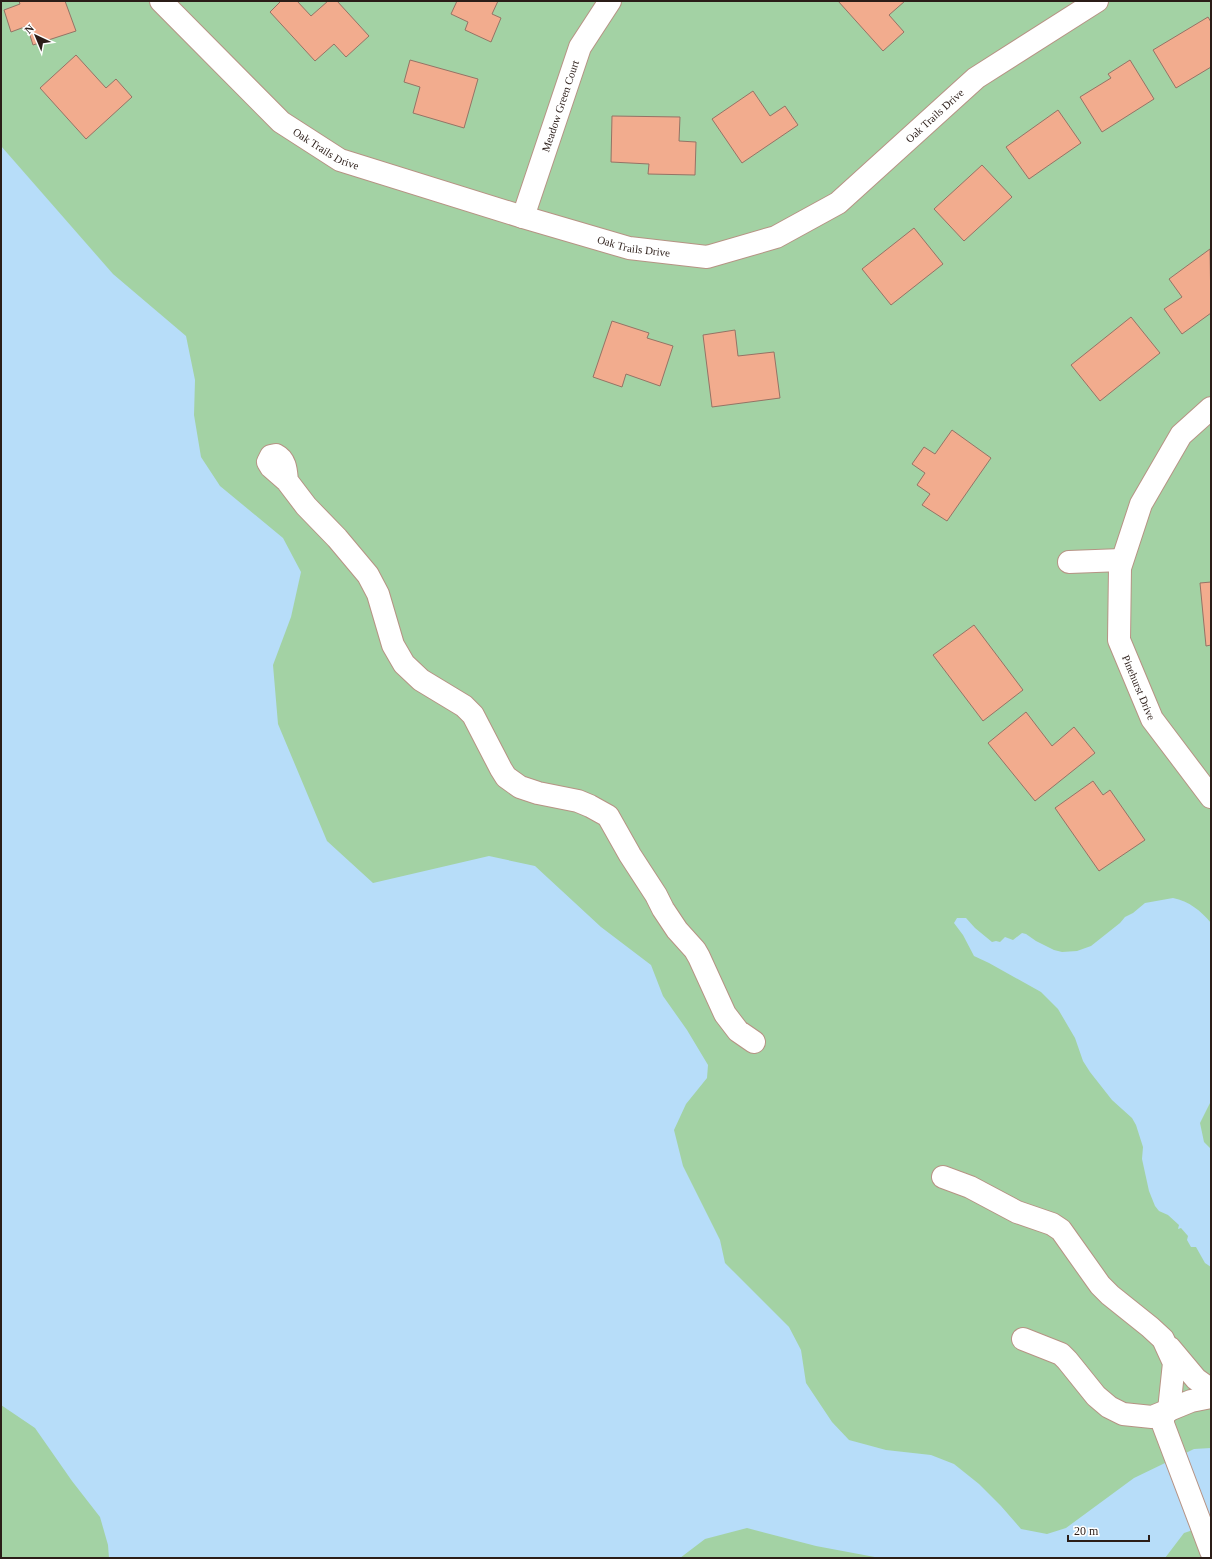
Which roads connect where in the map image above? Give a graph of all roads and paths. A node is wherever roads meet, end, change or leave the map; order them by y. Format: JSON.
{"nodes":[{"id":1,"x":161,"y":1,"type":"edge"},
{"id":2,"x":610,"y":1,"type":"edge"},
{"id":3,"x":1096,"y":1,"type":"edge"},
{"id":4,"x":523,"y":217,"type":"junction"},
{"id":5,"x":1211,"y":408,"type":"edge"},
{"id":6,"x":287,"y":481,"type":"dead end"},
{"id":7,"x":1122,"y":560,"type":"junction"},
{"id":8,"x":1069,"y":562,"type":"dead end"},
{"id":9,"x":1211,"y":797,"type":"edge"},
{"id":10,"x":754,"y":1042,"type":"dead end"},
{"id":11,"x":943,"y":1177,"type":"dead end"},
{"id":12,"x":1023,"y":1339,"type":"dead end"},
{"id":13,"x":1163,"y":1339,"type":"junction"},
{"id":14,"x":1211,"y":1390,"type":"edge"},
{"id":15,"x":1211,"y":1397,"type":"edge"},
{"id":16,"x":1169,"y":1410,"type":"junction"},
{"id":17,"x":1210,"y":1550,"type":"edge"}],
"edges":[{"from":1,"to":4,"type":"street","name":"Oak Trails Drive"},
{"from":2,"to":4,"type":"street","name":"Meadow Green Court"},
{"from":3,"to":4,"type":"street","name":"Oak Trails Drive"},
{"from":5,"to":7,"type":"street","name":"Pinehurst Drive"},
{"from":6,"to":10,"type":"street"},
{"from":7,"to":8,"type":"street"},
{"from":7,"to":9,"type":"street","name":"Pinehurst Drive"},
{"from":11,"to":13,"type":"street"},
{"from":12,"to":16,"type":"street"},
{"from":13,"to":14,"type":"street"},
{"from":13,"to":16,"type":"street"},
{"from":15,"to":16,"type":"street"},
{"from":16,"to":17,"type":"street"}]}
